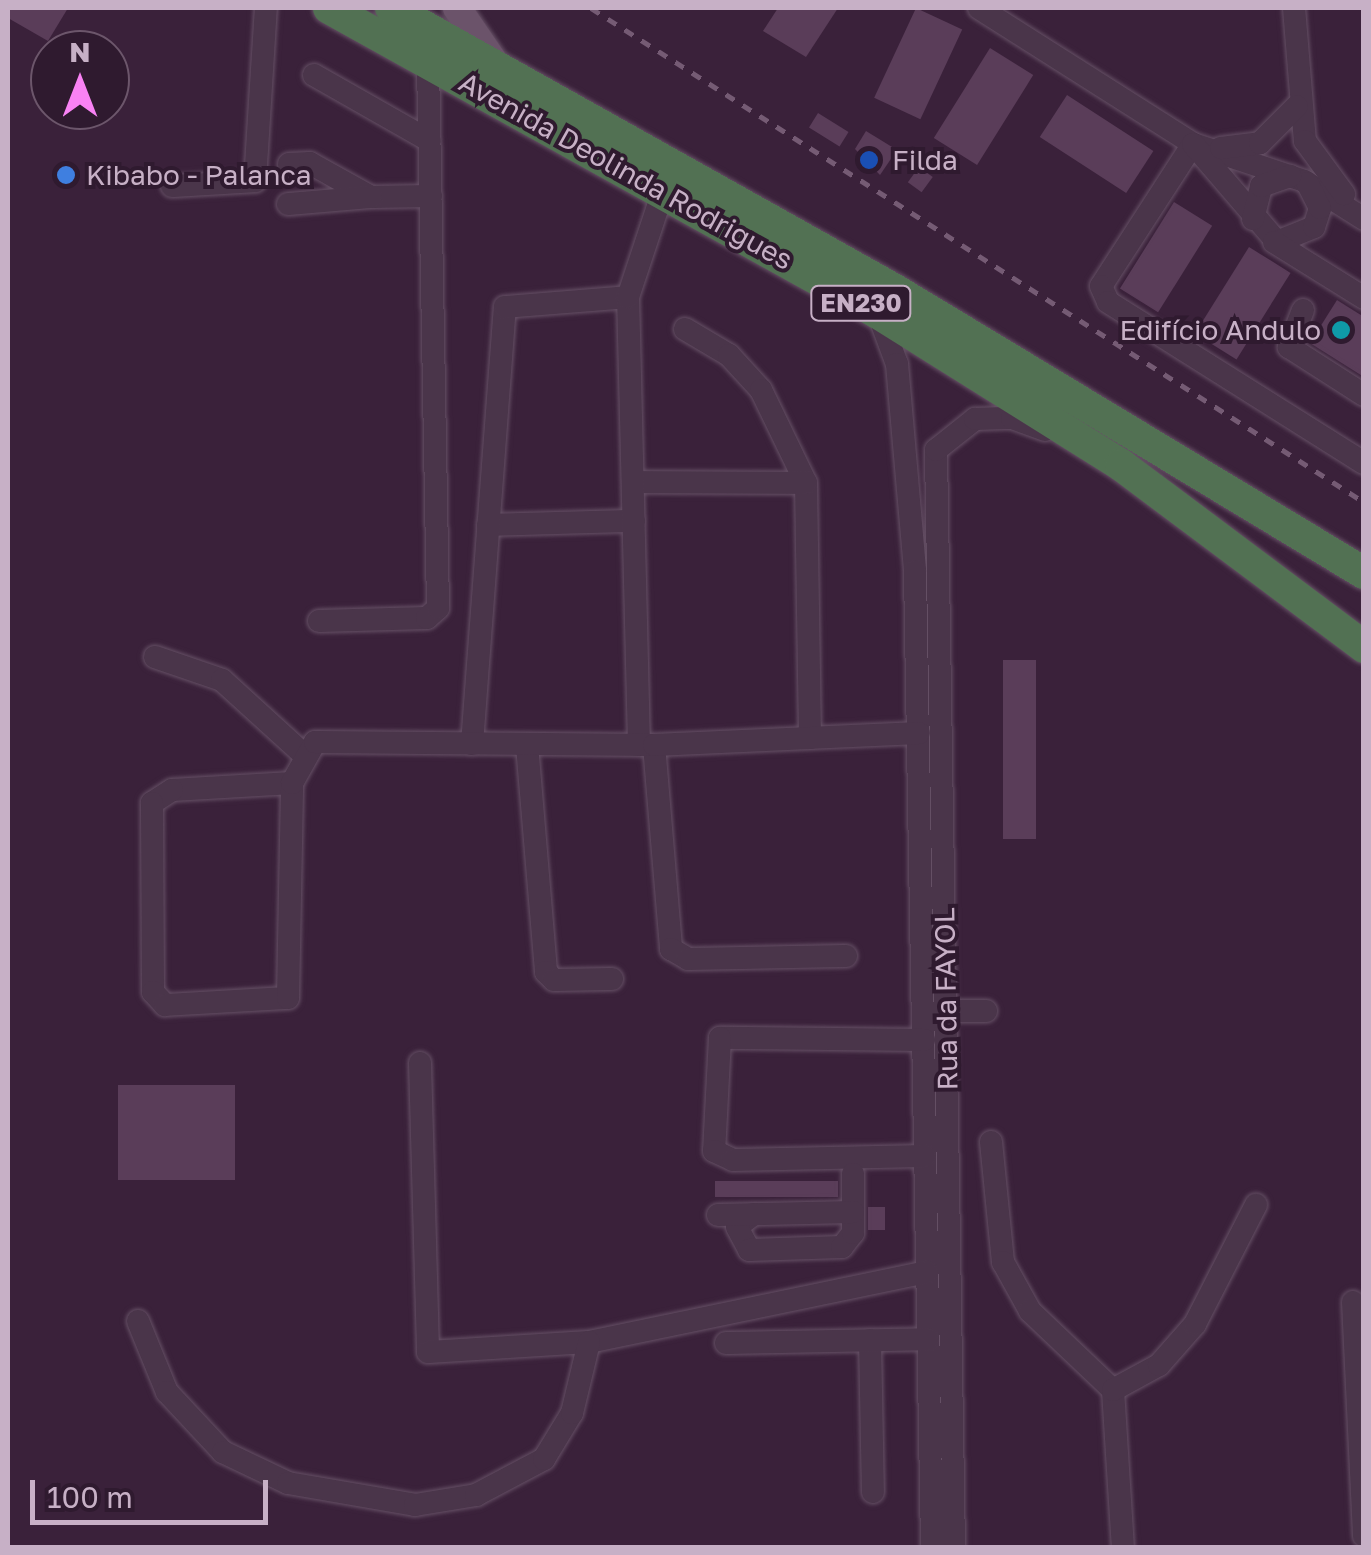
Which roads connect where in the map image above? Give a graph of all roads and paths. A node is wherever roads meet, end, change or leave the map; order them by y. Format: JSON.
{"nodes":[{"id":1,"x":266,"y":8,"type":"edge"},
{"id":2,"x":329,"y":8,"type":"edge"},
{"id":3,"x":391,"y":8,"type":"edge"},
{"id":4,"x":458,"y":8,"type":"edge"},
{"id":5,"x":979,"y":8,"type":"edge"},
{"id":6,"x":1294,"y":8,"type":"edge"},
{"id":7,"x":428,"y":60,"type":"junction"},
{"id":8,"x":496,"y":64,"type":"junction"},
{"id":9,"x":314,"y":75,"type":"dead end"},
{"id":10,"x":1296,"y":106,"type":"junction"},
{"id":11,"x":430,"y":141,"type":"junction"},
{"id":12,"x":1193,"y":144,"type":"junction"},
{"id":13,"x":1254,"y":153,"type":"junction"},
{"id":14,"x":288,"y":164,"type":"dead end"},
{"id":15,"x":1299,"y":179,"type":"junction"},
{"id":16,"x":172,"y":186,"type":"dead end"},
{"id":17,"x":664,"y":188,"type":"junction"},
{"id":18,"x":431,"y":196,"type":"junction"},
{"id":19,"x":371,"y":197,"type":"junction"},
{"id":20,"x":288,"y":204,"type":"dead end"},
{"id":21,"x":1364,"y":216,"type":"edge"},
{"id":22,"x":1260,"y":228,"type":"junction"},
{"id":23,"x":628,"y":297,"type":"junction"},
{"id":24,"x":1364,"y":298,"type":"edge"},
{"id":25,"x":1303,"y":310,"type":"dead end"},
{"id":26,"x":878,"y":313,"type":"junction"},
{"id":27,"x":685,"y":329,"type":"dead end"},
{"id":28,"x":1364,"y":395,"type":"edge"},
{"id":29,"x":1364,"y":463,"type":"edge"},
{"id":30,"x":1122,"y":465,"type":"junction"},
{"id":31,"x":633,"y":482,"type":"junction"},
{"id":32,"x":806,"y":483,"type":"junction"},
{"id":33,"x":634,"y":521,"type":"junction"},
{"id":34,"x":488,"y":525,"type":"junction"},
{"id":35,"x":1364,"y":573,"type":"edge"},
{"id":36,"x":319,"y":621,"type":"dead end"},
{"id":37,"x":1364,"y":646,"type":"edge"},
{"id":38,"x":155,"y":657,"type":"dead end"},
{"id":39,"x":918,"y":733,"type":"junction"},
{"id":40,"x":810,"y":738,"type":"junction"},
{"id":41,"x":472,"y":744,"type":"junction"},
{"id":42,"x":527,"y":745,"type":"junction"},
{"id":43,"x":647,"y":745,"type":"junction"},
{"id":44,"x":302,"y":752,"type":"junction"},
{"id":45,"x":292,"y":783,"type":"junction"},
{"id":46,"x":846,"y":956,"type":"dead end"},
{"id":47,"x":612,"y":979,"type":"dead end"},
{"id":48,"x":946,"y":1011,"type":"junction"},
{"id":49,"x":986,"y":1011,"type":"dead end"},
{"id":50,"x":924,"y":1040,"type":"junction"},
{"id":51,"x":420,"y":1063,"type":"dead end"},
{"id":52,"x":991,"y":1142,"type":"dead end"},
{"id":53,"x":925,"y":1156,"type":"junction"},
{"id":54,"x":853,"y":1174,"type":"dead end"},
{"id":55,"x":1256,"y":1205,"type":"dead end"},
{"id":56,"x":854,"y":1212,"type":"junction"},
{"id":57,"x":754,"y":1214,"type":"junction"},
{"id":58,"x":718,"y":1215,"type":"dead end"},
{"id":59,"x":841,"y":1247,"type":"junction"},
{"id":60,"x":927,"y":1272,"type":"junction"},
{"id":61,"x":850,"y":1288,"type":"junction"},
{"id":62,"x":1353,"y":1302,"type":"dead end"},
{"id":63,"x":138,"y":1321,"type":"dead end"},
{"id":64,"x":928,"y":1339,"type":"junction"},
{"id":65,"x":870,"y":1340,"type":"junction"},
{"id":66,"x":589,"y":1342,"type":"junction"},
{"id":67,"x":726,"y":1343,"type":"dead end"},
{"id":68,"x":1113,"y":1390,"type":"junction"},
{"id":69,"x":873,"y":1492,"type":"dead end"},
{"id":70,"x":1364,"y":1536,"type":"edge"},
{"id":71,"x":932,"y":1548,"type":"edge"},
{"id":72,"x":954,"y":1548,"type":"edge"},
{"id":73,"x":1122,"y":1548,"type":"edge"}],
"edges":[{"from":1,"to":16,"type":"street"},
{"from":2,"to":7,"type":"highway","name":"Avenida Deolinda Rodrigues","number":"EN230"},
{"from":3,"to":8,"type":"highway","name":"Avenida Deolinda Rodrigues","number":"EN230"},
{"from":4,"to":8,"type":"main road"},
{"from":5,"to":12,"type":"street"},
{"from":6,"to":10,"type":"street"},
{"from":7,"to":11,"type":"street"},
{"from":7,"to":17,"type":"highway","name":"Avenida Deolinda Rodrigues","number":"EN230"},
{"from":8,"to":35,"type":"highway","name":"Avenida Deolinda Rodrigues","number":"EN230"},
{"from":9,"to":11,"type":"street"},
{"from":10,"to":13,"type":"street"},
{"from":10,"to":21,"type":"street"},
{"from":11,"to":18,"type":"street"},
{"from":12,"to":13,"type":"street"},
{"from":12,"to":22,"type":"street"},
{"from":12,"to":29,"type":"street"},
{"from":13,"to":15,"type":"street"},
{"from":13,"to":22,"type":"street"},
{"from":14,"to":19,"type":"street"},
{"from":15,"to":21,"type":"street"},
{"from":15,"to":22,"type":"street"},
{"from":15,"to":22,"type":"street"},
{"from":17,"to":23,"type":"street"},
{"from":17,"to":26,"type":"highway","name":"Avenida Deolinda Rodrigues","number":"EN230"},
{"from":18,"to":19,"type":"street"},
{"from":18,"to":36,"type":"street"},
{"from":19,"to":20,"type":"street"},
{"from":22,"to":24,"type":"street"},
{"from":23,"to":31,"type":"street"},
{"from":23,"to":34,"type":"street"},
{"from":25,"to":28,"type":"street"},
{"from":26,"to":30,"type":"highway","name":"Avenida Deolinda Rodrigues","number":"EN230"},
{"from":26,"to":39,"type":"street","name":"Rua da FAYOL"},
{"from":27,"to":32,"type":"street"},
{"from":30,"to":37,"type":"highway","name":"Avenida Deolinda Rodrigues","number":"EN230"},
{"from":30,"to":48,"type":"street","name":"Rua da FAYOL"},
{"from":31,"to":32,"type":"street"},
{"from":31,"to":33,"type":"street"},
{"from":32,"to":40,"type":"street"},
{"from":33,"to":34,"type":"street"},
{"from":33,"to":43,"type":"street"},
{"from":34,"to":41,"type":"street"},
{"from":38,"to":44,"type":"street"},
{"from":39,"to":40,"type":"street"},
{"from":39,"to":50,"type":"street","name":"Rua da FAYOL"},
{"from":40,"to":43,"type":"street"},
{"from":41,"to":42,"type":"street"},
{"from":41,"to":44,"type":"street"},
{"from":42,"to":43,"type":"street"},
{"from":42,"to":47,"type":"street"},
{"from":43,"to":46,"type":"street"},
{"from":44,"to":45,"type":"street"},
{"from":45,"to":45,"type":"street"},
{"from":48,"to":49,"type":"street"},
{"from":48,"to":72,"type":"street","name":"Rua da FAYOL"},
{"from":50,"to":53,"type":"street","name":"Rua da FAYOL"},
{"from":50,"to":53,"type":"street"},
{"from":51,"to":66,"type":"street"},
{"from":52,"to":68,"type":"street"},
{"from":53,"to":60,"type":"street","name":"Rua da FAYOL"},
{"from":54,"to":56,"type":"street"},
{"from":55,"to":68,"type":"street"},
{"from":56,"to":57,"type":"street"},
{"from":56,"to":59,"type":"street"},
{"from":57,"to":58,"type":"street"},
{"from":57,"to":59,"type":"street"},
{"from":59,"to":61,"type":"street"},
{"from":60,"to":61,"type":"street"},
{"from":60,"to":64,"type":"street","name":"Rua da FAYOL"},
{"from":61,"to":66,"type":"street"},
{"from":62,"to":70,"type":"street"},
{"from":63,"to":66,"type":"street"},
{"from":64,"to":65,"type":"street"},
{"from":64,"to":71,"type":"street","name":"Rua da FAYOL"},
{"from":65,"to":67,"type":"street"},
{"from":65,"to":69,"type":"street"},
{"from":68,"to":73,"type":"street"}]}
